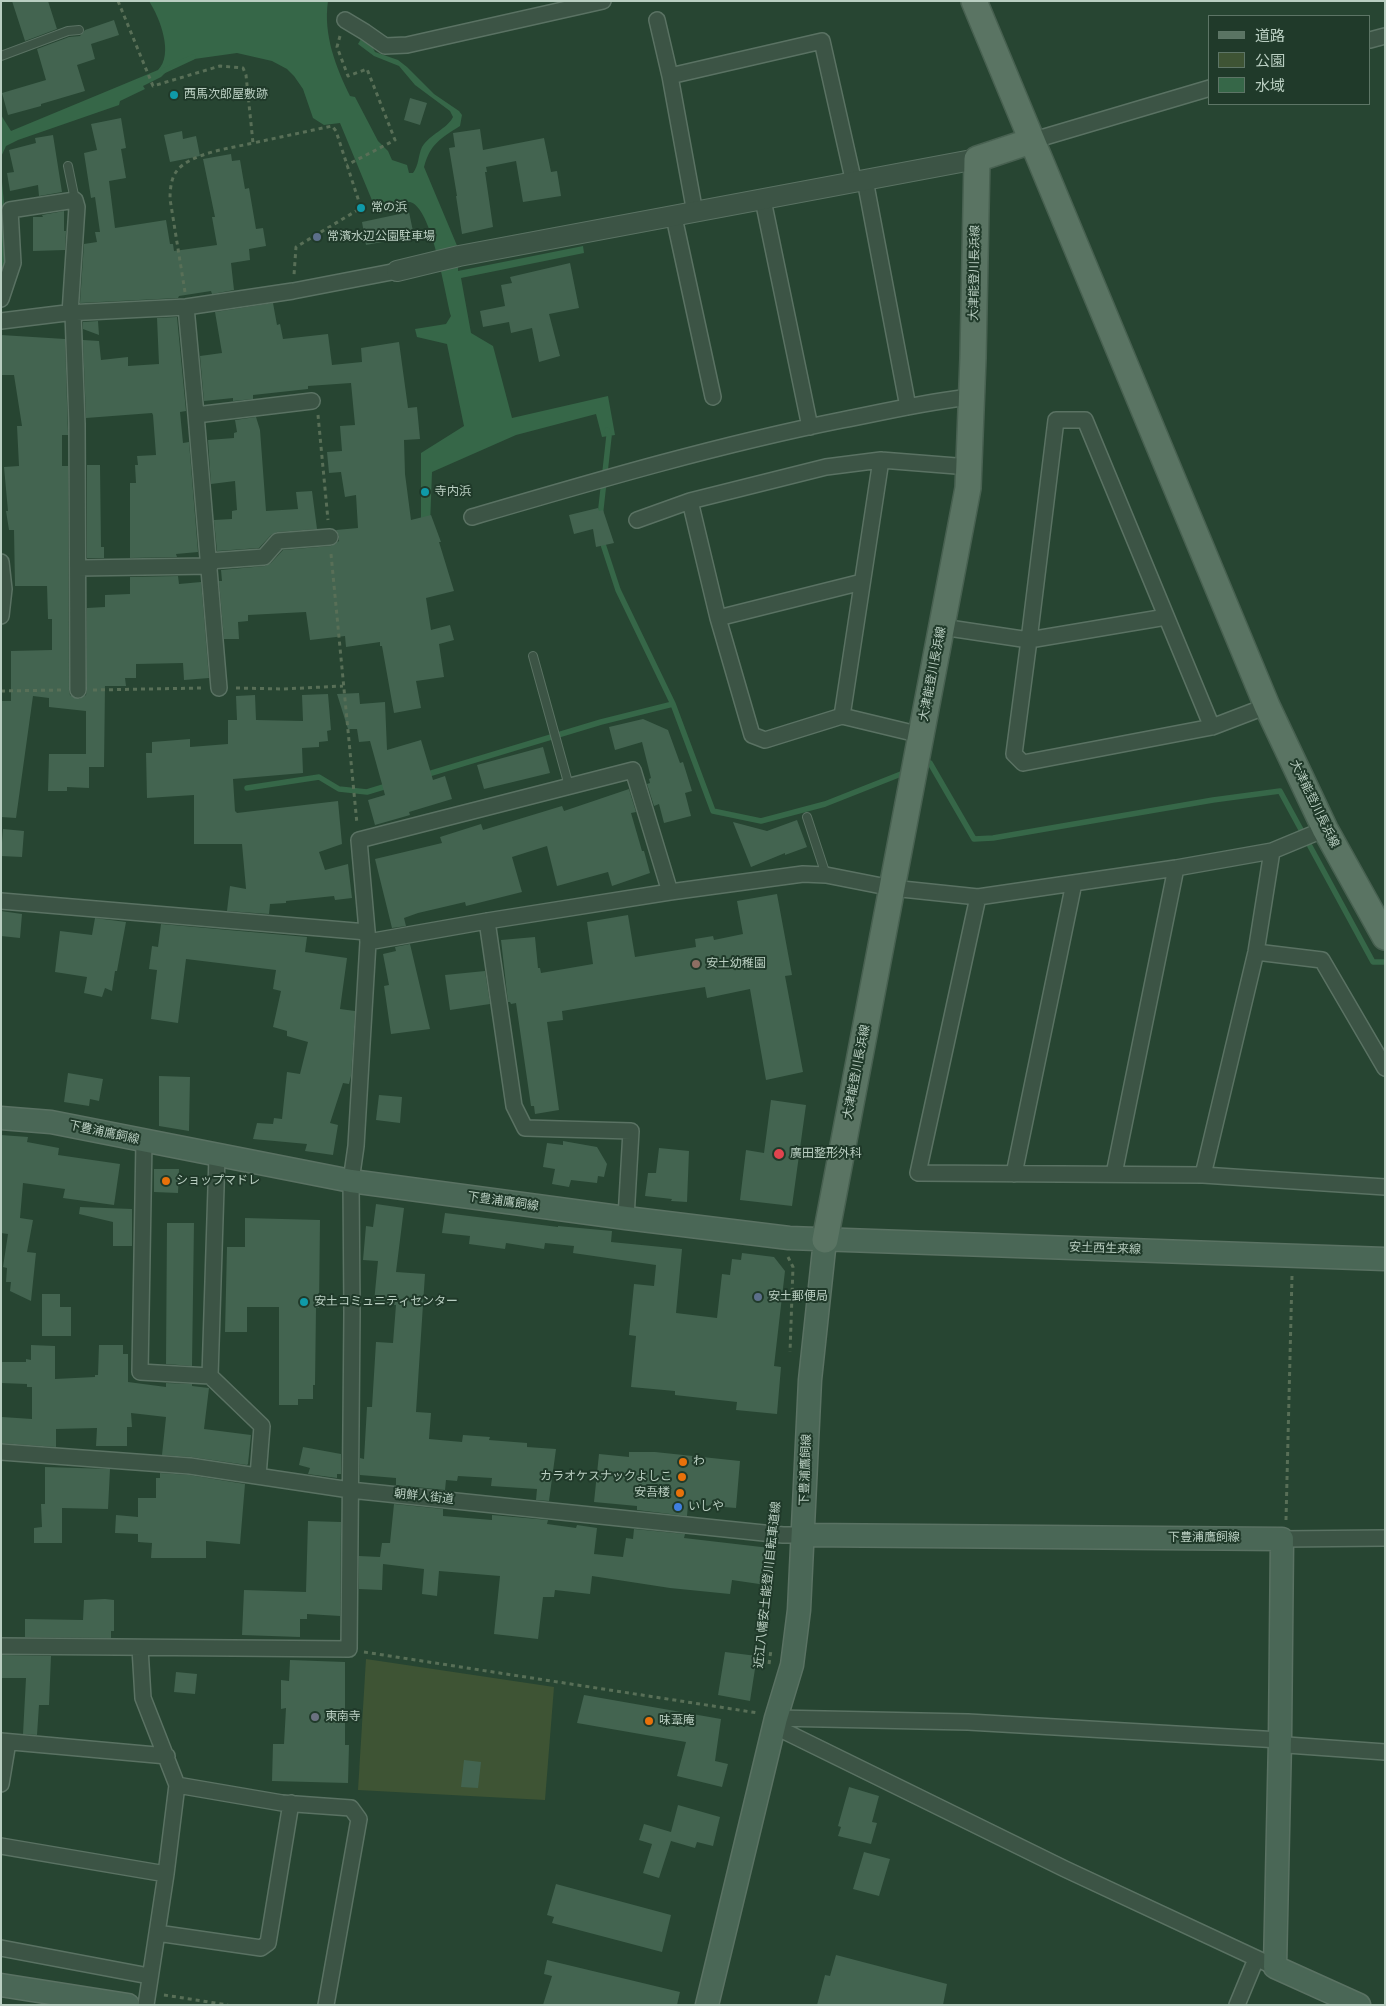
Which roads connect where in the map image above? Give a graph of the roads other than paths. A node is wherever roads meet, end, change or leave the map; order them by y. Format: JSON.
{"nodes":[{"id":1,"x":603,"y":1,"type":"edge"},
{"id":2,"x":974,"y":1,"type":"edge"},
{"id":3,"x":345,"y":20,"type":"road end"},
{"id":4,"x":657,"y":20,"type":"dead end"},
{"id":5,"x":79,"y":30,"type":"dead end"},
{"id":6,"x":1385,"y":36,"type":"edge"},
{"id":7,"x":1371,"y":40,"type":"edge"},
{"id":8,"x":1,"y":56,"type":"edge"},
{"id":9,"x":670,"y":76,"type":"junction"},
{"id":10,"x":1208,"y":89,"type":"edge"},
{"id":11,"x":1031,"y":141,"type":"junction"},
{"id":12,"x":976,"y":159,"type":"junction"},
{"id":13,"x":68,"y":166,"type":"dead end"},
{"id":14,"x":859,"y":182,"type":"junction"},
{"id":15,"x":75,"y":200,"type":"junction"},
{"id":16,"x":763,"y":200,"type":"junction"},
{"id":17,"x":695,"y":213,"type":"junction"},
{"id":18,"x":674,"y":217,"type":"junction"},
{"id":19,"x":397,"y":271,"type":"joint"},
{"id":20,"x":1,"y":299,"type":"edge"},
{"id":21,"x":186,"y":307,"type":"junction"},
{"id":22,"x":72,"y":313,"type":"junction"},
{"id":23,"x":1,"y":321,"type":"edge"},
{"id":24,"x":713,"y":397,"type":"dead end"},
{"id":25,"x":972,"y":397,"type":"junction"},
{"id":26,"x":312,"y":401,"type":"dead end"},
{"id":27,"x":908,"y":407,"type":"junction"},
{"id":28,"x":196,"y":415,"type":"junction"},
{"id":29,"x":810,"y":427,"type":"junction"},
{"id":30,"x":882,"y":460,"type":"junction"},
{"id":31,"x":969,"y":467,"type":"junction"},
{"id":32,"x":690,"y":501,"type":"junction"},
{"id":33,"x":472,"y":518,"type":"dead end"},
{"id":34,"x":637,"y":520,"type":"dead end"},
{"id":35,"x":330,"y":538,"type":"dead end"},
{"id":36,"x":1,"y":562,"type":"edge"},
{"id":37,"x":209,"y":563,"type":"junction"},
{"id":38,"x":78,"y":568,"type":"junction"},
{"id":39,"x":862,"y":582,"type":"junction"},
{"id":40,"x":1,"y":616,"type":"edge"},
{"id":41,"x":1166,"y":617,"type":"junction"},
{"id":42,"x":718,"y":618,"type":"junction"},
{"id":43,"x":942,"y":627,"type":"junction"},
{"id":44,"x":1030,"y":640,"type":"junction"},
{"id":45,"x":533,"y":656,"type":"dead end"},
{"id":46,"x":219,"y":688,"type":"road end"},
{"id":47,"x":78,"y":690,"type":"road end"},
{"id":48,"x":1267,"y":706,"type":"junction"},
{"id":49,"x":842,"y":716,"type":"junction"},
{"id":50,"x":1212,"y":727,"type":"junction"},
{"id":51,"x":921,"y":735,"type":"junction"},
{"id":52,"x":569,"y":786,"type":"junction"},
{"id":53,"x":807,"y":817,"type":"dead end"},
{"id":54,"x":1325,"y":828,"type":"junction"},
{"id":55,"x":1272,"y":851,"type":"junction"},
{"id":56,"x":1176,"y":868,"type":"junction"},
{"id":57,"x":826,"y":875,"type":"junction"},
{"id":58,"x":1074,"y":883,"type":"junction"},
{"id":59,"x":892,"y":888,"type":"junction"},
{"id":60,"x":670,"y":892,"type":"junction"},
{"id":61,"x":978,"y":897,"type":"junction"},
{"id":62,"x":1,"y":901,"type":"edge"},
{"id":63,"x":486,"y":921,"type":"junction"},
{"id":64,"x":368,"y":937,"type":"junction"},
{"id":65,"x":1385,"y":937,"type":"edge"},
{"id":66,"x":1256,"y":952,"type":"junction"},
{"id":67,"x":1385,"y":1068,"type":"edge"},
{"id":68,"x":1,"y":1118,"type":"edge"},
{"id":69,"x":144,"y":1141,"type":"junction"},
{"id":70,"x":217,"y":1156,"type":"junction"},
{"id":71,"x":1014,"y":1174,"type":"junction"},
{"id":72,"x":1114,"y":1174,"type":"junction"},
{"id":73,"x":1203,"y":1174,"type":"junction"},
{"id":74,"x":351,"y":1181,"type":"junction"},
{"id":75,"x":1385,"y":1187,"type":"edge"},
{"id":76,"x":626,"y":1218,"type":"junction"},
{"id":77,"x":825,"y":1240,"type":"junction"},
{"id":78,"x":1385,"y":1258,"type":"edge"},
{"id":79,"x":210,"y":1376,"type":"junction"},
{"id":80,"x":1,"y":1452,"type":"edge"},
{"id":81,"x":258,"y":1476,"type":"junction"},
{"id":82,"x":350,"y":1490,"type":"junction"},
{"id":83,"x":804,"y":1535,"type":"junction"},
{"id":84,"x":1385,"y":1538,"type":"edge"},
{"id":85,"x":1282,"y":1539,"type":"junction"},
{"id":86,"x":1,"y":1646,"type":"edge"},
{"id":87,"x":140,"y":1648,"type":"junction"},
{"id":88,"x":763,"y":1714,"type":"junction"},
{"id":89,"x":1280,"y":1740,"type":"junction"},
{"id":90,"x":5,"y":1742,"type":"edge"},
{"id":91,"x":1385,"y":1752,"type":"edge"},
{"id":92,"x":167,"y":1756,"type":"junction"},
{"id":93,"x":1,"y":1784,"type":"edge"},
{"id":94,"x":177,"y":1785,"type":"junction"},
{"id":95,"x":291,"y":1803,"type":"junction"},
{"id":96,"x":1,"y":1846,"type":"edge"},
{"id":97,"x":166,"y":1874,"type":"junction"},
{"id":98,"x":157,"y":1933,"type":"junction"},
{"id":99,"x":1,"y":1948,"type":"edge"},
{"id":100,"x":1265,"y":1963,"type":"junction"},
{"id":101,"x":149,"y":1976,"type":"junction"},
{"id":102,"x":1,"y":1985,"type":"edge"},
{"id":103,"x":128,"y":2005,"type":"edge"},
{"id":104,"x":146,"y":2005,"type":"edge"},
{"id":105,"x":326,"y":2005,"type":"edge"},
{"id":106,"x":707,"y":2005,"type":"edge"},
{"id":107,"x":1237,"y":2005,"type":"edge"},
{"id":108,"x":1359,"y":2005,"type":"edge"}],
"edges":[{"from":1,"to":3,"type":"street"},
{"from":2,"to":11,"type":"main road","name":"大津能登川長浜線"},
{"from":4,"to":9,"type":"street"},
{"from":5,"to":8,"type":"lane"},
{"from":6,"to":7,"type":"street"},
{"from":9,"to":14,"type":"street"},
{"from":9,"to":17,"type":"street"},
{"from":10,"to":11,"type":"street"},
{"from":11,"to":12,"type":"main road"},
{"from":11,"to":48,"type":"main road","name":"大津能登川長浜線"},
{"from":12,"to":14,"type":"street"},
{"from":12,"to":25,"type":"main road","name":"大津能登川長浜線"},
{"from":13,"to":15,"type":"lane"},
{"from":14,"to":16,"type":"street"},
{"from":14,"to":27,"type":"street"},
{"from":15,"to":20,"type":"street"},
{"from":15,"to":22,"type":"street"},
{"from":16,"to":17,"type":"street"},
{"from":16,"to":29,"type":"street"},
{"from":17,"to":18,"type":"street"},
{"from":18,"to":19,"type":"street"},
{"from":18,"to":24,"type":"street"},
{"from":19,"to":21,"type":"street"},
{"from":21,"to":22,"type":"street"},
{"from":21,"to":28,"type":"street"},
{"from":22,"to":23,"type":"street"},
{"from":22,"to":38,"type":"street"},
{"from":25,"to":27,"type":"street"},
{"from":25,"to":31,"type":"main road","name":"大津能登川長浜線"},
{"from":26,"to":28,"type":"street"},
{"from":27,"to":29,"type":"street"},
{"from":28,"to":37,"type":"street"},
{"from":29,"to":33,"type":"street"},
{"from":30,"to":31,"type":"street"},
{"from":30,"to":32,"type":"street"},
{"from":30,"to":39,"type":"street"},
{"from":31,"to":43,"type":"main road","name":"大津能登川長浜線"},
{"from":32,"to":34,"type":"street"},
{"from":32,"to":42,"type":"street"},
{"from":35,"to":37,"type":"street"},
{"from":36,"to":40,"type":"street"},
{"from":37,"to":38,"type":"street"},
{"from":37,"to":46,"type":"street"},
{"from":38,"to":47,"type":"street"},
{"from":39,"to":42,"type":"street"},
{"from":39,"to":49,"type":"street"},
{"from":41,"to":44,"type":"street"},
{"from":41,"to":44,"type":"street"},
{"from":41,"to":50,"type":"street"},
{"from":42,"to":49,"type":"street"},
{"from":43,"to":44,"type":"street"},
{"from":43,"to":51,"type":"main road","name":"大津能登川長浜線"},
{"from":44,"to":50,"type":"street"},
{"from":45,"to":52,"type":"lane"},
{"from":48,"to":50,"type":"street"},
{"from":48,"to":54,"type":"main road","name":"大津能登川長浜線"},
{"from":49,"to":51,"type":"street"},
{"from":51,"to":59,"type":"main road","name":"大津能登川長浜線"},
{"from":52,"to":60,"type":"street"},
{"from":52,"to":64,"type":"street"},
{"from":53,"to":57,"type":"lane"},
{"from":54,"to":55,"type":"street"},
{"from":54,"to":65,"type":"main road","name":"大津能登川長浜線"},
{"from":55,"to":56,"type":"street"},
{"from":55,"to":66,"type":"street"},
{"from":56,"to":58,"type":"street"},
{"from":56,"to":72,"type":"street"},
{"from":57,"to":59,"type":"street"},
{"from":57,"to":60,"type":"street"},
{"from":58,"to":61,"type":"street"},
{"from":58,"to":71,"type":"street"},
{"from":59,"to":61,"type":"street"},
{"from":59,"to":77,"type":"main road","name":"大津能登川長浜線"},
{"from":60,"to":63,"type":"street"},
{"from":61,"to":71,"type":"street"},
{"from":62,"to":64,"type":"street"},
{"from":63,"to":64,"type":"street"},
{"from":63,"to":76,"type":"street"},
{"from":64,"to":74,"type":"street"},
{"from":66,"to":67,"type":"street"},
{"from":66,"to":73,"type":"street"},
{"from":68,"to":69,"type":"main road","name":"下豊浦鷹飼線"},
{"from":69,"to":70,"type":"main road","name":"下豊浦鷹飼線"},
{"from":69,"to":79,"type":"street"},
{"from":70,"to":74,"type":"main road","name":"下豊浦鷹飼線"},
{"from":70,"to":79,"type":"street"},
{"from":71,"to":72,"type":"street"},
{"from":72,"to":73,"type":"street"},
{"from":73,"to":75,"type":"street"},
{"from":74,"to":76,"type":"main road","name":"下豊浦鷹飼線"},
{"from":74,"to":82,"type":"street"},
{"from":76,"to":77,"type":"main road","name":"下豊浦鷹飼線"},
{"from":77,"to":78,"type":"main road","name":"安土西生来線"},
{"from":77,"to":83,"type":"main road","name":"下豊浦鷹飼線"},
{"from":79,"to":81,"type":"street"},
{"from":80,"to":81,"type":"street","name":"朝鮮人街道"},
{"from":81,"to":82,"type":"street","name":"朝鮮人街道"},
{"from":82,"to":83,"type":"street","name":"朝鮮人街道"},
{"from":82,"to":87,"type":"street"},
{"from":83,"to":85,"type":"main road","name":"下豊浦鷹飼線"},
{"from":83,"to":88,"type":"main road"},
{"from":84,"to":85,"type":"street"},
{"from":85,"to":89,"type":"main road"},
{"from":86,"to":87,"type":"street"},
{"from":87,"to":92,"type":"street"},
{"from":88,"to":89,"type":"street"},
{"from":88,"to":100,"type":"street"},
{"from":88,"to":106,"type":"main road"},
{"from":89,"to":91,"type":"street"},
{"from":89,"to":100,"type":"main road"},
{"from":90,"to":92,"type":"street"},
{"from":90,"to":93,"type":"street"},
{"from":92,"to":94,"type":"street"},
{"from":94,"to":95,"type":"street"},
{"from":94,"to":97,"type":"street"},
{"from":95,"to":98,"type":"street"},
{"from":95,"to":105,"type":"street"},
{"from":96,"to":97,"type":"street"},
{"from":97,"to":98,"type":"street"},
{"from":98,"to":101,"type":"street"},
{"from":99,"to":101,"type":"street"},
{"from":100,"to":107,"type":"street"},
{"from":100,"to":108,"type":"main road"},
{"from":101,"to":104,"type":"street"},
{"from":102,"to":103,"type":"main road"}]}
